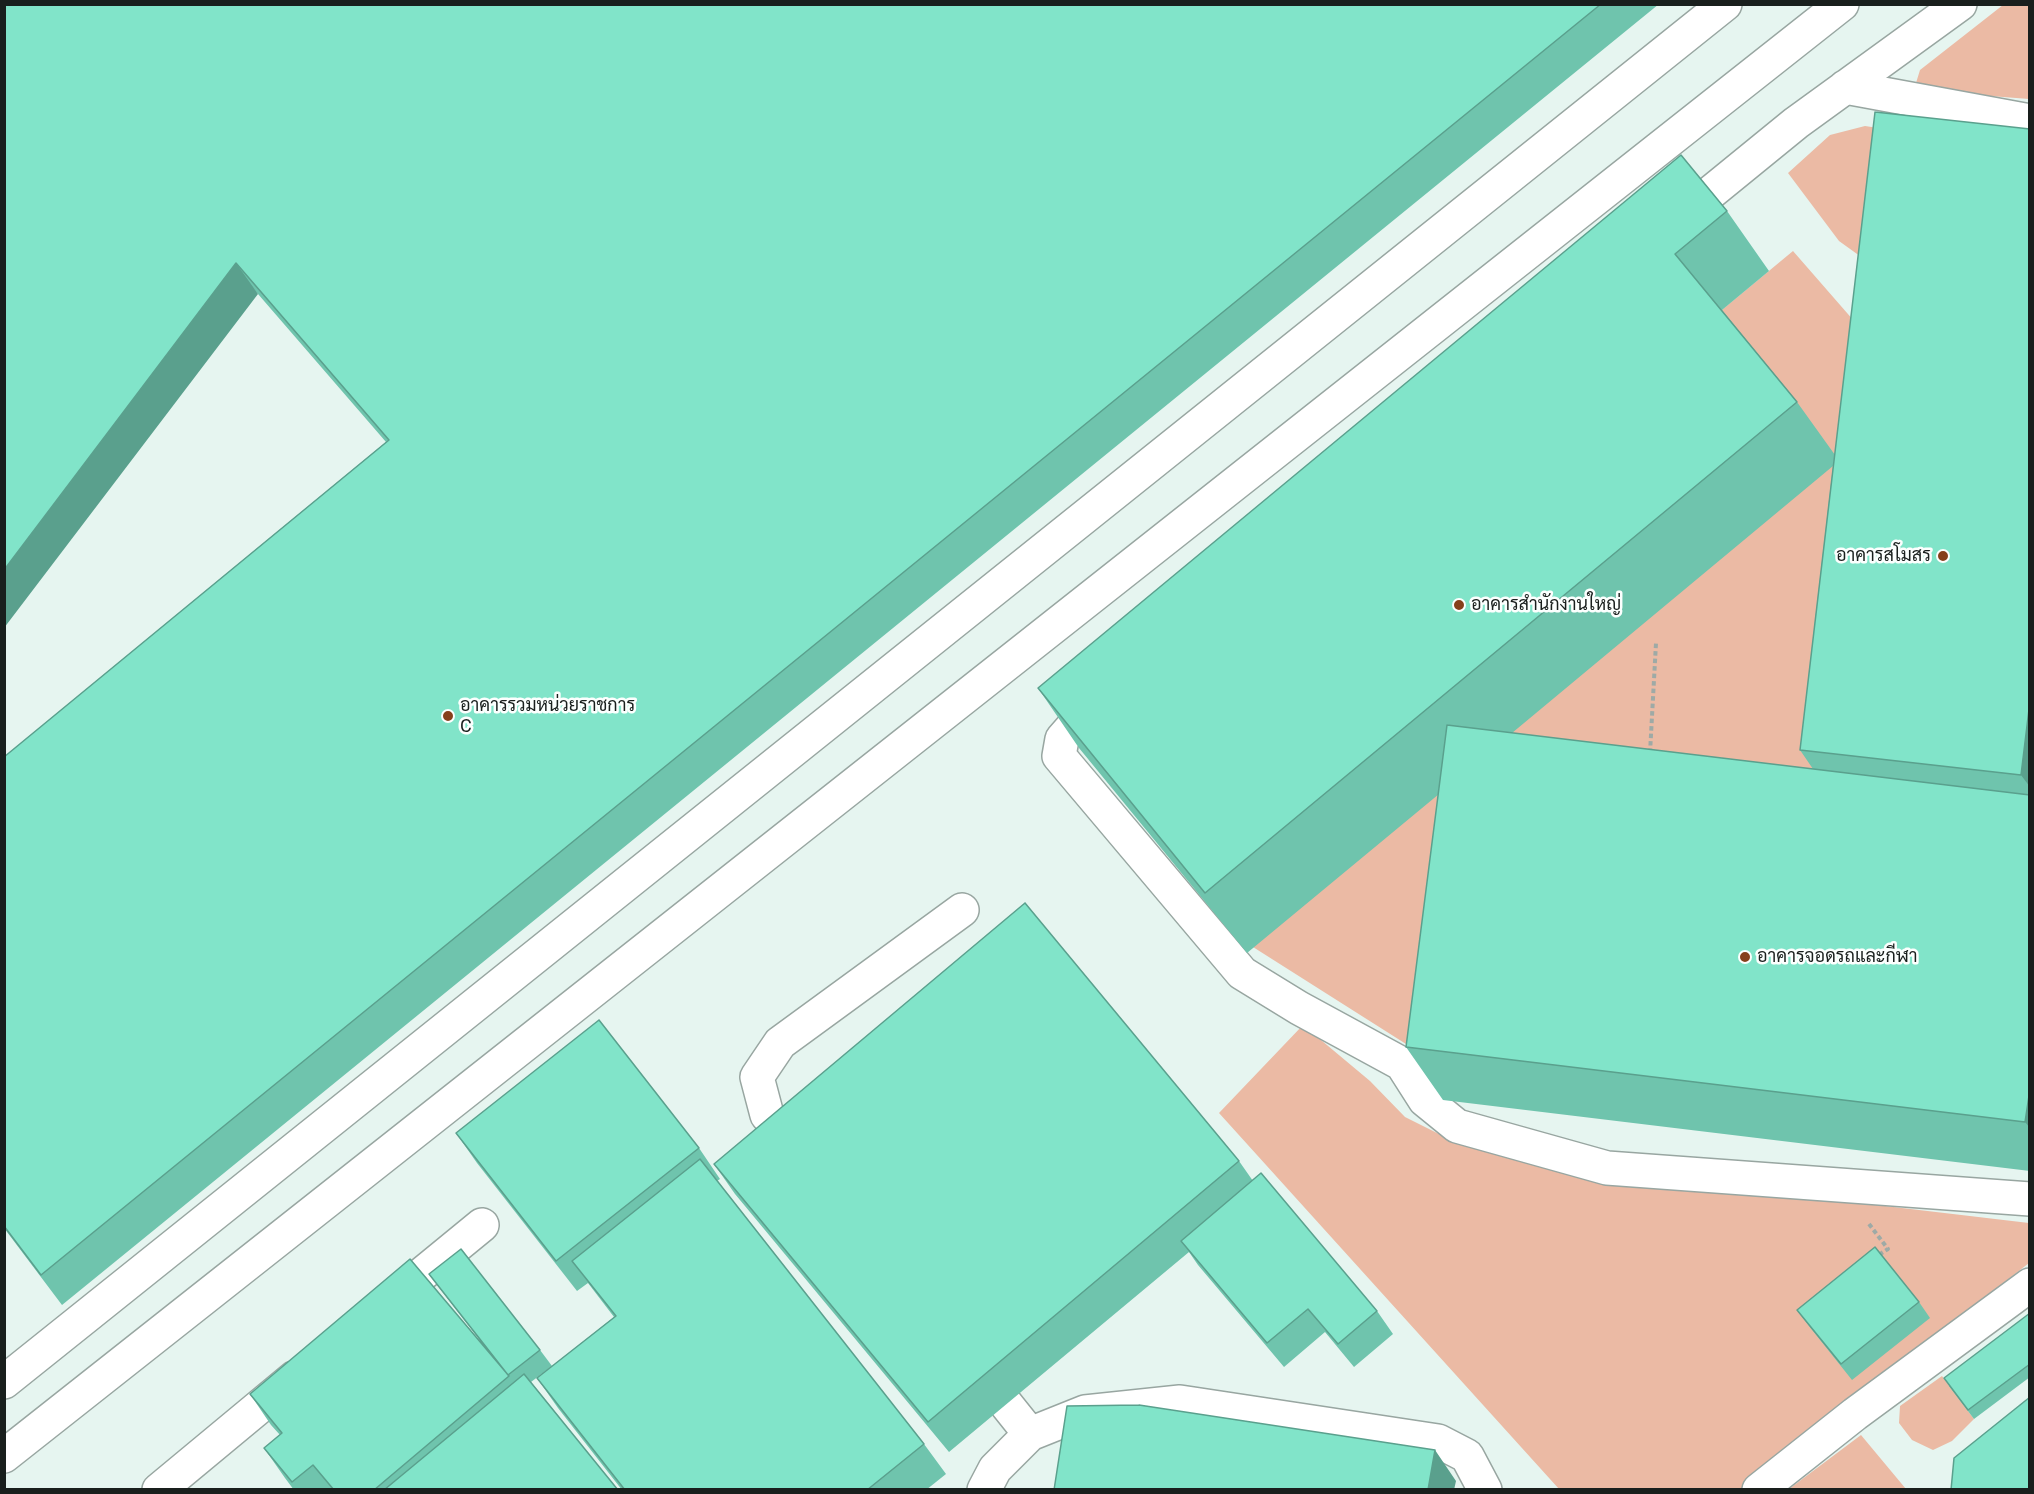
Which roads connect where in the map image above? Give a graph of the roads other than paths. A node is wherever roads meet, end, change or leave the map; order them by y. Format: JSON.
{"nodes":[{"id":1,"x":1725,"y":4,"type":"edge"},
{"id":2,"x":1842,"y":4,"type":"edge"},
{"id":3,"x":1960,"y":4,"type":"edge"},
{"id":4,"x":1845,"y":87,"type":"junction"},
{"id":5,"x":2030,"y":121,"type":"edge"},
{"id":6,"x":1655,"y":239,"type":"edge"},
{"id":7,"x":1122,"y":685,"type":"edge"},
{"id":8,"x":962,"y":910,"type":"dead end"},
{"id":9,"x":793,"y":1145,"type":"edge"},
{"id":10,"x":2030,"y":1199,"type":"edge"},
{"id":11,"x":482,"y":1225,"type":"dead end"},
{"id":12,"x":2030,"y":1286,"type":"edge"},
{"id":13,"x":362,"y":1323,"type":"edge"},
{"id":14,"x":315,"y":1361,"type":"edge"},
{"id":15,"x":4,"y":1382,"type":"edge"},
{"id":16,"x":1006,"y":1404,"type":"dead end"},
{"id":17,"x":1030,"y":1434,"type":"junction"},
{"id":18,"x":11,"y":1446,"type":"edge"},
{"id":19,"x":159,"y":1490,"type":"edge"},
{"id":20,"x":984,"y":1490,"type":"edge"},
{"id":21,"x":1485,"y":1490,"type":"edge"},
{"id":22,"x":1759,"y":1490,"type":"edge"}],
"edges":[{"from":1,"to":15,"type":"street"},
{"from":2,"to":18,"type":"street"},
{"from":3,"to":4,"type":"street"},
{"from":4,"to":5,"type":"street"},
{"from":4,"to":6,"type":"street"},
{"from":7,"to":10,"type":"street"},
{"from":8,"to":9,"type":"street"},
{"from":11,"to":13,"type":"street"},
{"from":12,"to":22,"type":"street"},
{"from":14,"to":19,"type":"street"},
{"from":16,"to":17,"type":"street"},
{"from":17,"to":20,"type":"street"},
{"from":17,"to":21,"type":"street"}]}
